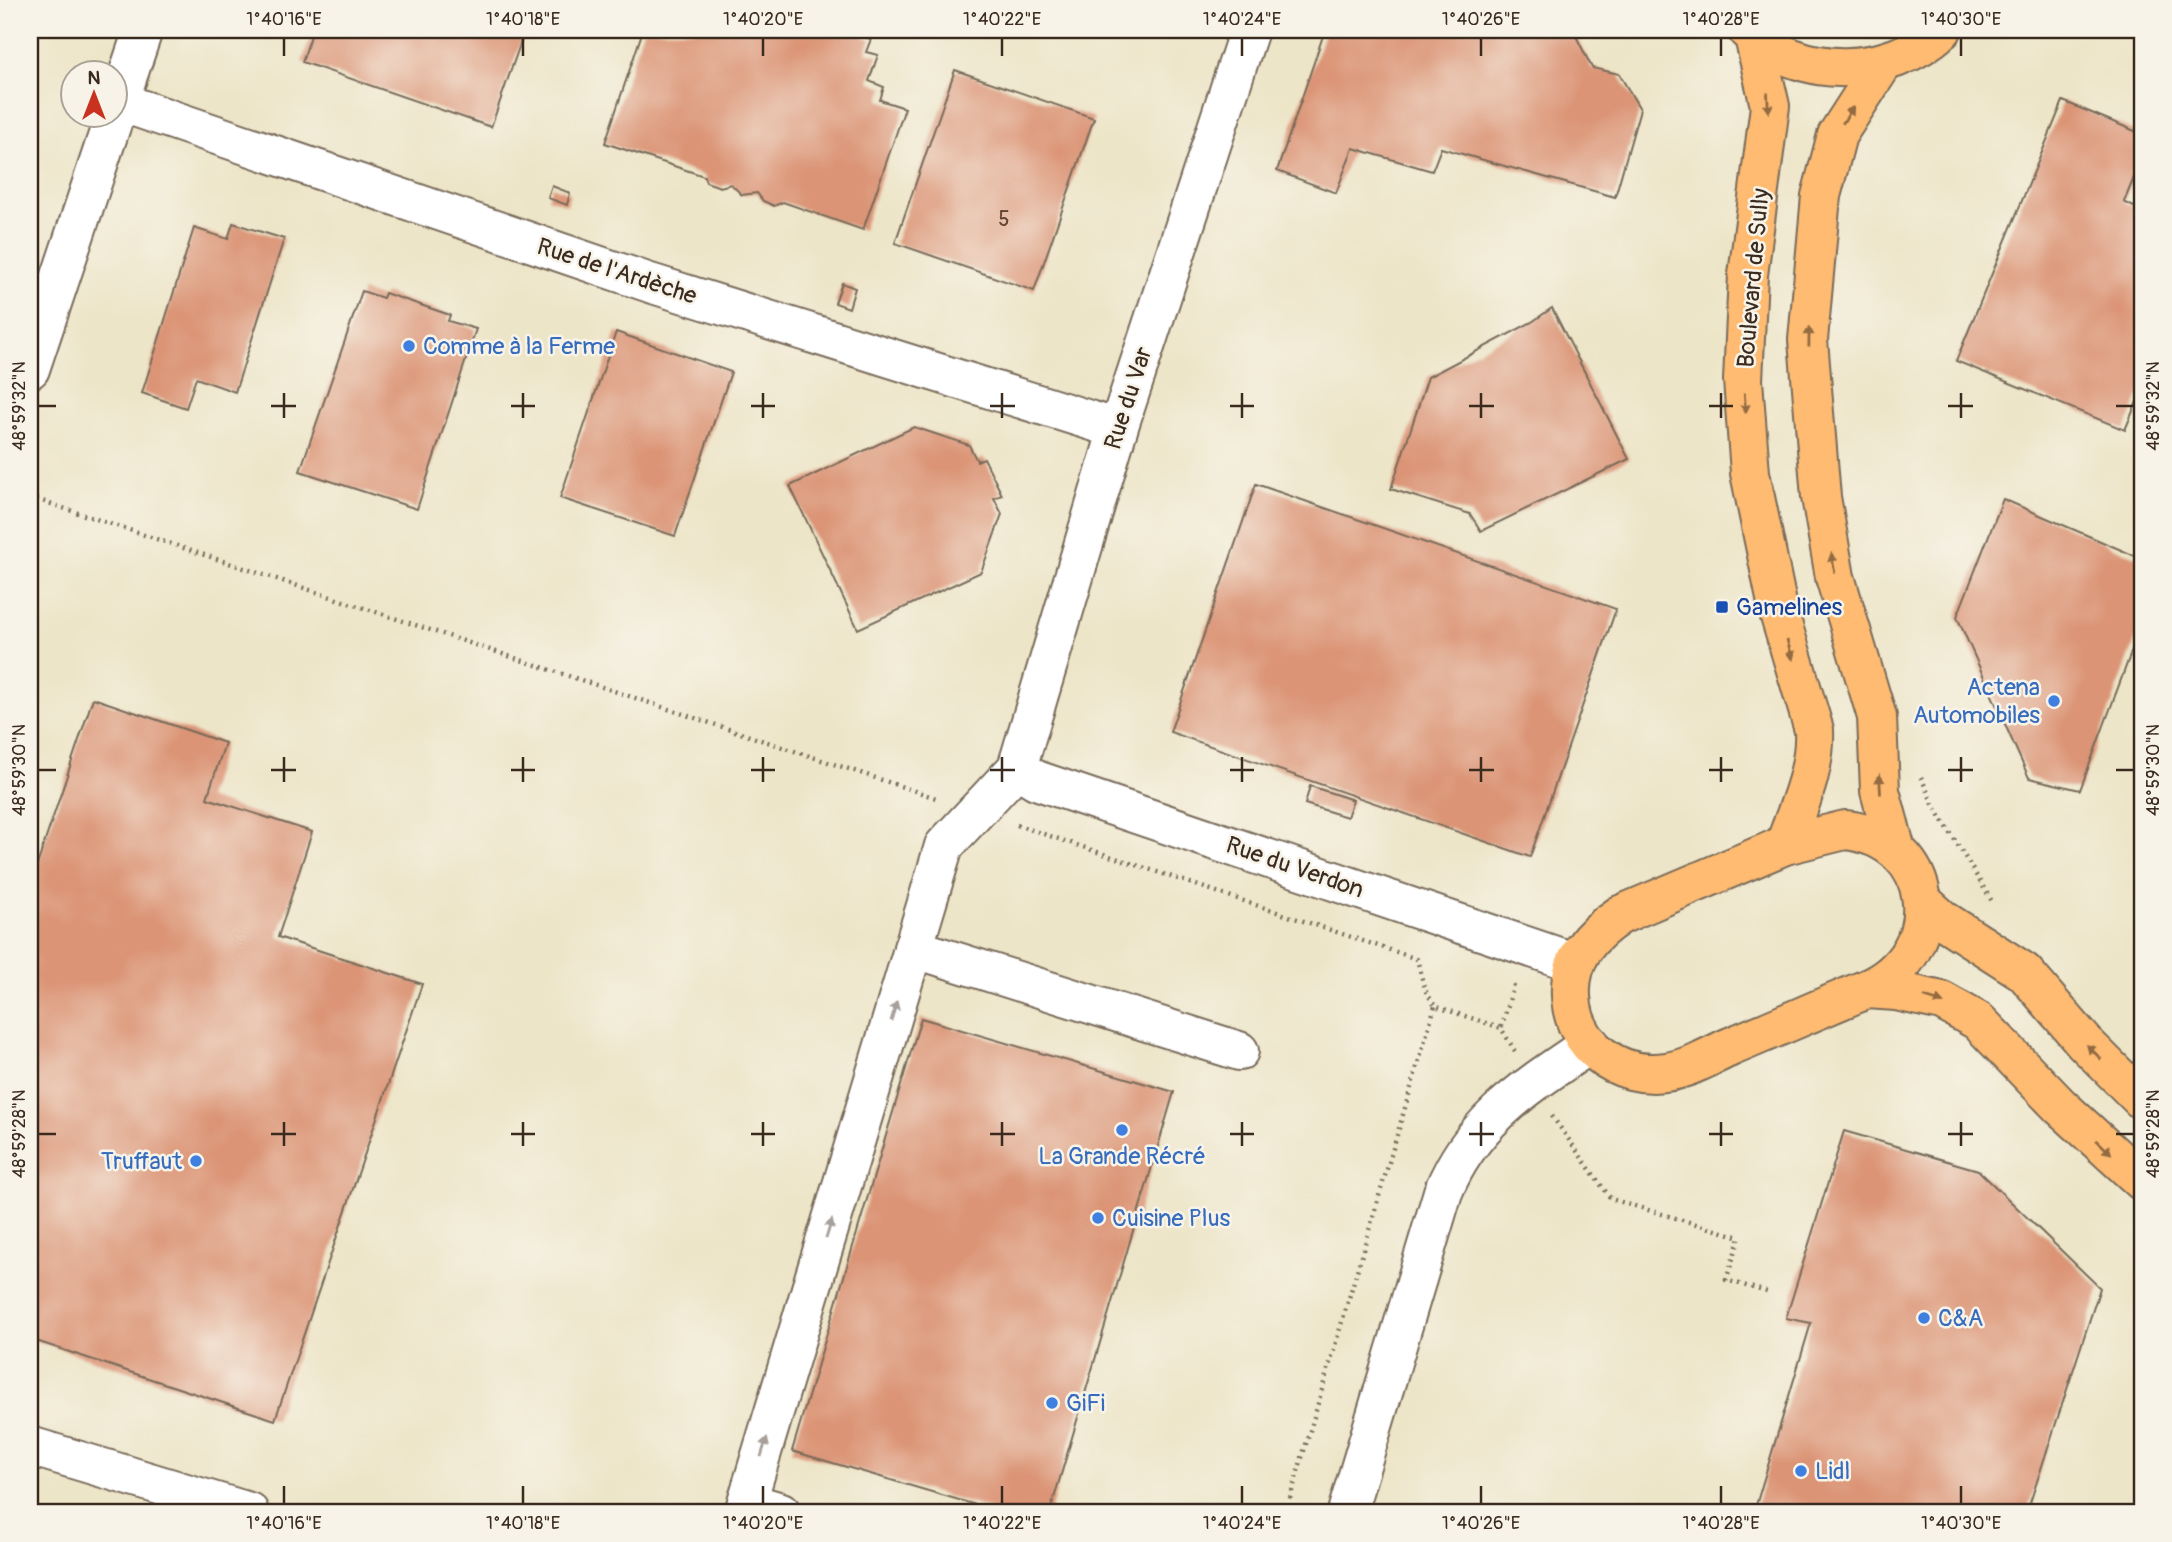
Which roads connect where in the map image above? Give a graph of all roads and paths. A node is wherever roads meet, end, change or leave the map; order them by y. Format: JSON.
{"nodes":[{"id":1,"x":143,"y":30,"type":"edge"},
{"id":2,"x":1250,"y":30,"type":"edge"},
{"id":3,"x":1942,"y":30,"type":"edge"},
{"id":4,"x":1750,"y":33,"type":"edge"},
{"id":5,"x":1884,"y":62,"type":"junction"},
{"id":6,"x":130,"y":71,"type":"edge"},
{"id":7,"x":130,"y":105,"type":"edge"},
{"id":8,"x":111,"y":130,"type":"edge"},
{"id":9,"x":30,"y":369,"type":"edge"},
{"id":10,"x":1118,"y":429,"type":"junction"},
{"id":11,"x":30,"y":497,"type":"edge"},
{"id":12,"x":1880,"y":737,"type":"junction"},
{"id":13,"x":1017,"y":768,"type":"junction"},
{"id":14,"x":975,"y":811,"type":"junction"},
{"id":15,"x":1785,"y":845,"type":"junction"},
{"id":16,"x":1896,"y":850,"type":"junction"},
{"id":17,"x":1924,"y":903,"type":"junction"},
{"id":18,"x":1528,"y":946,"type":"junction"},
{"id":19,"x":913,"y":948,"type":"junction"},
{"id":20,"x":1992,"y":950,"type":"junction"},
{"id":21,"x":1576,"y":963,"type":"junction"},
{"id":22,"x":1867,"y":989,"type":"junction"},
{"id":23,"x":1434,"y":1006,"type":"junction"},
{"id":24,"x":1501,"y":1028,"type":"junction"},
{"id":25,"x":1590,"y":1044,"type":"junction"},
{"id":26,"x":1239,"y":1051,"type":"dead end"},
{"id":27,"x":1532,"y":1082,"type":"junction"},
{"id":28,"x":2142,"y":1100,"type":"edge"},
{"id":29,"x":2142,"y":1181,"type":"edge"},
{"id":30,"x":1770,"y":1293,"type":"dead end"},
{"id":31,"x":30,"y":1446,"type":"edge"},
{"id":32,"x":757,"y":1509,"type":"edge"},
{"id":33,"x":249,"y":1512,"type":"edge"},
{"id":34,"x":1286,"y":1512,"type":"edge"},
{"id":35,"x":1347,"y":1512,"type":"edge"}],
"edges":[{"from":1,"to":6,"type":"street"},
{"from":2,"to":10,"type":"street","name":"Rue du Var"},
{"from":3,"to":5,"type":"main road","name":"Boulevard de Sully"},
{"from":4,"to":5,"type":"main road","name":"Boulevard de Sully"},
{"from":4,"to":15,"type":"main road","name":"Boulevard de Sully","one_way":true},
{"from":12,"to":5,"type":"main road","one_way":true},
{"from":7,"to":10,"type":"street","name":"Rue de l'Ardèche"},
{"from":8,"to":9,"type":"street"},
{"from":10,"to":13,"type":"street","name":"Rue du Var"},
{"from":11,"to":14,"type":"path"},
{"from":16,"to":12,"type":"main road","one_way":true},
{"from":12,"to":20,"type":"path"},
{"from":13,"to":14,"type":"street"},
{"from":13,"to":18,"type":"street","name":"Rue du Verdon"},
{"from":14,"to":19,"type":"street"},
{"from":14,"to":23,"type":"path"},
{"from":15,"to":16,"type":"main road"},
{"from":15,"to":21,"type":"main road"},
{"from":16,"to":17,"type":"main road"},
{"from":17,"to":20,"type":"main road"},
{"from":17,"to":22,"type":"main road"},
{"from":18,"to":21,"type":"street","name":"Rue du Verdon"},
{"from":18,"to":24,"type":"path"},
{"from":19,"to":26,"type":"street"},
{"from":32,"to":19,"type":"street","one_way":true},
{"from":28,"to":20,"type":"main road","one_way":true},
{"from":21,"to":25,"type":"main road"},
{"from":22,"to":25,"type":"main road"},
{"from":22,"to":29,"type":"main road","one_way":true},
{"from":23,"to":24,"type":"path"},
{"from":23,"to":34,"type":"path"},
{"from":24,"to":27,"type":"path"},
{"from":25,"to":27,"type":"street"},
{"from":27,"to":30,"type":"path"},
{"from":27,"to":35,"type":"street"},
{"from":31,"to":33,"type":"street"}]}
